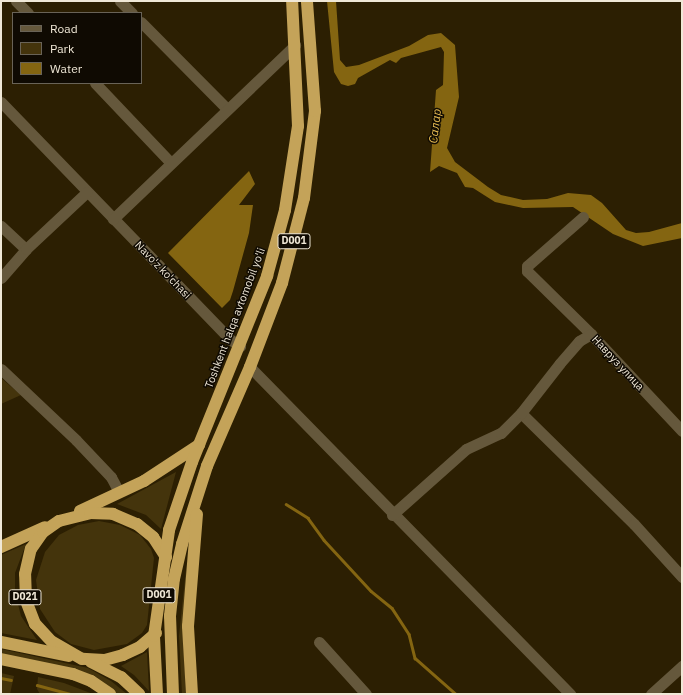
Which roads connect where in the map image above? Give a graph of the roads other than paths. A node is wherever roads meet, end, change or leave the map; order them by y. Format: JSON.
{"nodes":[{"id":1,"x":16,"y":1,"type":"edge"},
{"id":2,"x":120,"y":1,"type":"edge"},
{"id":3,"x":292,"y":1,"type":"edge"},
{"id":4,"x":307,"y":1,"type":"edge"},
{"id":5,"x":27,"y":12,"type":"edge"},
{"id":6,"x":131,"y":12,"type":"edge"},
{"id":7,"x":142,"y":23,"type":"edge"},
{"id":8,"x":295,"y":45,"type":"junction"},
{"id":9,"x":96,"y":84,"type":"edge"},
{"id":10,"x":298,"y":96,"type":"junction"},
{"id":11,"x":314,"y":97,"type":"junction"},
{"id":12,"x":1,"y":102,"type":"edge"},
{"id":13,"x":227,"y":109,"type":"junction"},
{"id":14,"x":171,"y":163,"type":"junction"},
{"id":15,"x":87,"y":192,"type":"junction"},
{"id":16,"x":583,"y":217,"type":"dead end"},
{"id":17,"x":113,"y":219,"type":"junction"},
{"id":18,"x":1,"y":226,"type":"edge"},
{"id":19,"x":26,"y":249,"type":"junction"},
{"id":20,"x":1,"y":278,"type":"edge"},
{"id":21,"x":591,"y":334,"type":"junction"},
{"id":22,"x":240,"y":346,"type":"junction"},
{"id":23,"x":250,"y":367,"type":"junction"},
{"id":24,"x":1,"y":369,"type":"edge"},
{"id":25,"x":521,"y":414,"type":"junction"},
{"id":26,"x":682,"y":431,"type":"edge"},
{"id":27,"x":199,"y":445,"type":"junction"},
{"id":28,"x":207,"y":466,"type":"junction"},
{"id":29,"x":119,"y":492,"type":"junction"},
{"id":30,"x":392,"y":515,"type":"junction"},
{"id":31,"x":59,"y":521,"type":"junction"},
{"id":32,"x":1,"y":547,"type":"edge"},
{"id":33,"x":164,"y":554,"type":"junction"},
{"id":34,"x":682,"y":577,"type":"edge"},
{"id":35,"x":174,"y":579,"type":"junction"},
{"id":36,"x":170,"y":616,"type":"junction"},
{"id":37,"x":154,"y":636,"type":"junction"},
{"id":38,"x":1,"y":642,"type":"edge"},
{"id":39,"x":319,"y":642,"type":"dead end"},
{"id":40,"x":82,"y":659,"type":"junction"},
{"id":41,"x":1,"y":660,"type":"edge"},
{"id":42,"x":682,"y":666,"type":"edge"},
{"id":43,"x":110,"y":694,"type":"edge"},
{"id":44,"x":139,"y":694,"type":"edge"},
{"id":45,"x":157,"y":694,"type":"edge"},
{"id":46,"x":173,"y":694,"type":"edge"},
{"id":47,"x":192,"y":694,"type":"edge"},
{"id":48,"x":366,"y":694,"type":"edge"},
{"id":49,"x":570,"y":694,"type":"edge"},
{"id":50,"x":651,"y":694,"type":"edge"}],
"edges":[{"from":1,"to":5,"type":"street"},
{"from":2,"to":6,"type":"street"},
{"from":3,"to":8,"type":"highway","name":"Toshkent halqa avtomobil yo'li","number":"D001"},
{"from":4,"to":11,"type":"highway","number":"D001"},
{"from":7,"to":13,"type":"street"},
{"from":8,"to":10,"type":"highway","name":"Toshkent halqa avtomobil yo'li","number":"D001"},
{"from":8,"to":13,"type":"street"},
{"from":9,"to":14,"type":"street"},
{"from":10,"to":11,"type":"highway"},
{"from":10,"to":22,"type":"highway","name":"Toshkent halqa avtomobil yo'li","number":"D001"},
{"from":11,"to":23,"type":"highway","number":"D001"},
{"from":12,"to":15,"type":"street","name":"Navo'z ko'chasi"},
{"from":13,"to":14,"type":"street"},
{"from":14,"to":17,"type":"street"},
{"from":15,"to":17,"type":"street","name":"Navo'z ko'chasi"},
{"from":15,"to":19,"type":"street"},
{"from":16,"to":21,"type":"street","name":"Навруз улица"},
{"from":17,"to":22,"type":"street","name":"Navo'z ko'chasi"},
{"from":18,"to":19,"type":"street"},
{"from":19,"to":20,"type":"street"},
{"from":21,"to":25,"type":"street"},
{"from":21,"to":26,"type":"street","name":"Навруз улица"},
{"from":22,"to":27,"type":"highway","name":"Toshkent halqa avtomobil yo'li","number":"D001"},
{"from":23,"to":28,"type":"highway","number":"D001"},
{"from":23,"to":30,"type":"street"},
{"from":24,"to":29,"type":"street"},
{"from":25,"to":30,"type":"street"},
{"from":25,"to":34,"type":"street"},
{"from":27,"to":29,"type":"highway","number":"D021"},
{"from":27,"to":33,"type":"highway","name":"Toshkent halqa avtomobil yo'li","number":"D001"},
{"from":28,"to":35,"type":"highway","number":"D001"},
{"from":28,"to":47,"type":"highway"},
{"from":29,"to":31,"type":"highway","number":"D021"},
{"from":30,"to":49,"type":"street"},
{"from":31,"to":32,"type":"highway","number":"D021"},
{"from":31,"to":33,"type":"highway","number":"D021"},
{"from":31,"to":40,"type":"highway","number":"D021"},
{"from":33,"to":35,"type":"highway","number":"D021"},
{"from":33,"to":37,"type":"highway","name":"Toshkent halqa avtomobil yo'li","number":"D001"},
{"from":35,"to":36,"type":"highway","number":"D001"},
{"from":36,"to":37,"type":"highway","number":"D021"},
{"from":36,"to":46,"type":"highway","number":"D001"},
{"from":37,"to":40,"type":"highway","number":"D021"},
{"from":37,"to":45,"type":"highway","number":"D001"},
{"from":38,"to":40,"type":"highway","number":"D021"},
{"from":39,"to":48,"type":"street"},
{"from":40,"to":44,"type":"highway","number":"D021"},
{"from":41,"to":43,"type":"highway"},
{"from":42,"to":50,"type":"street"}]}
